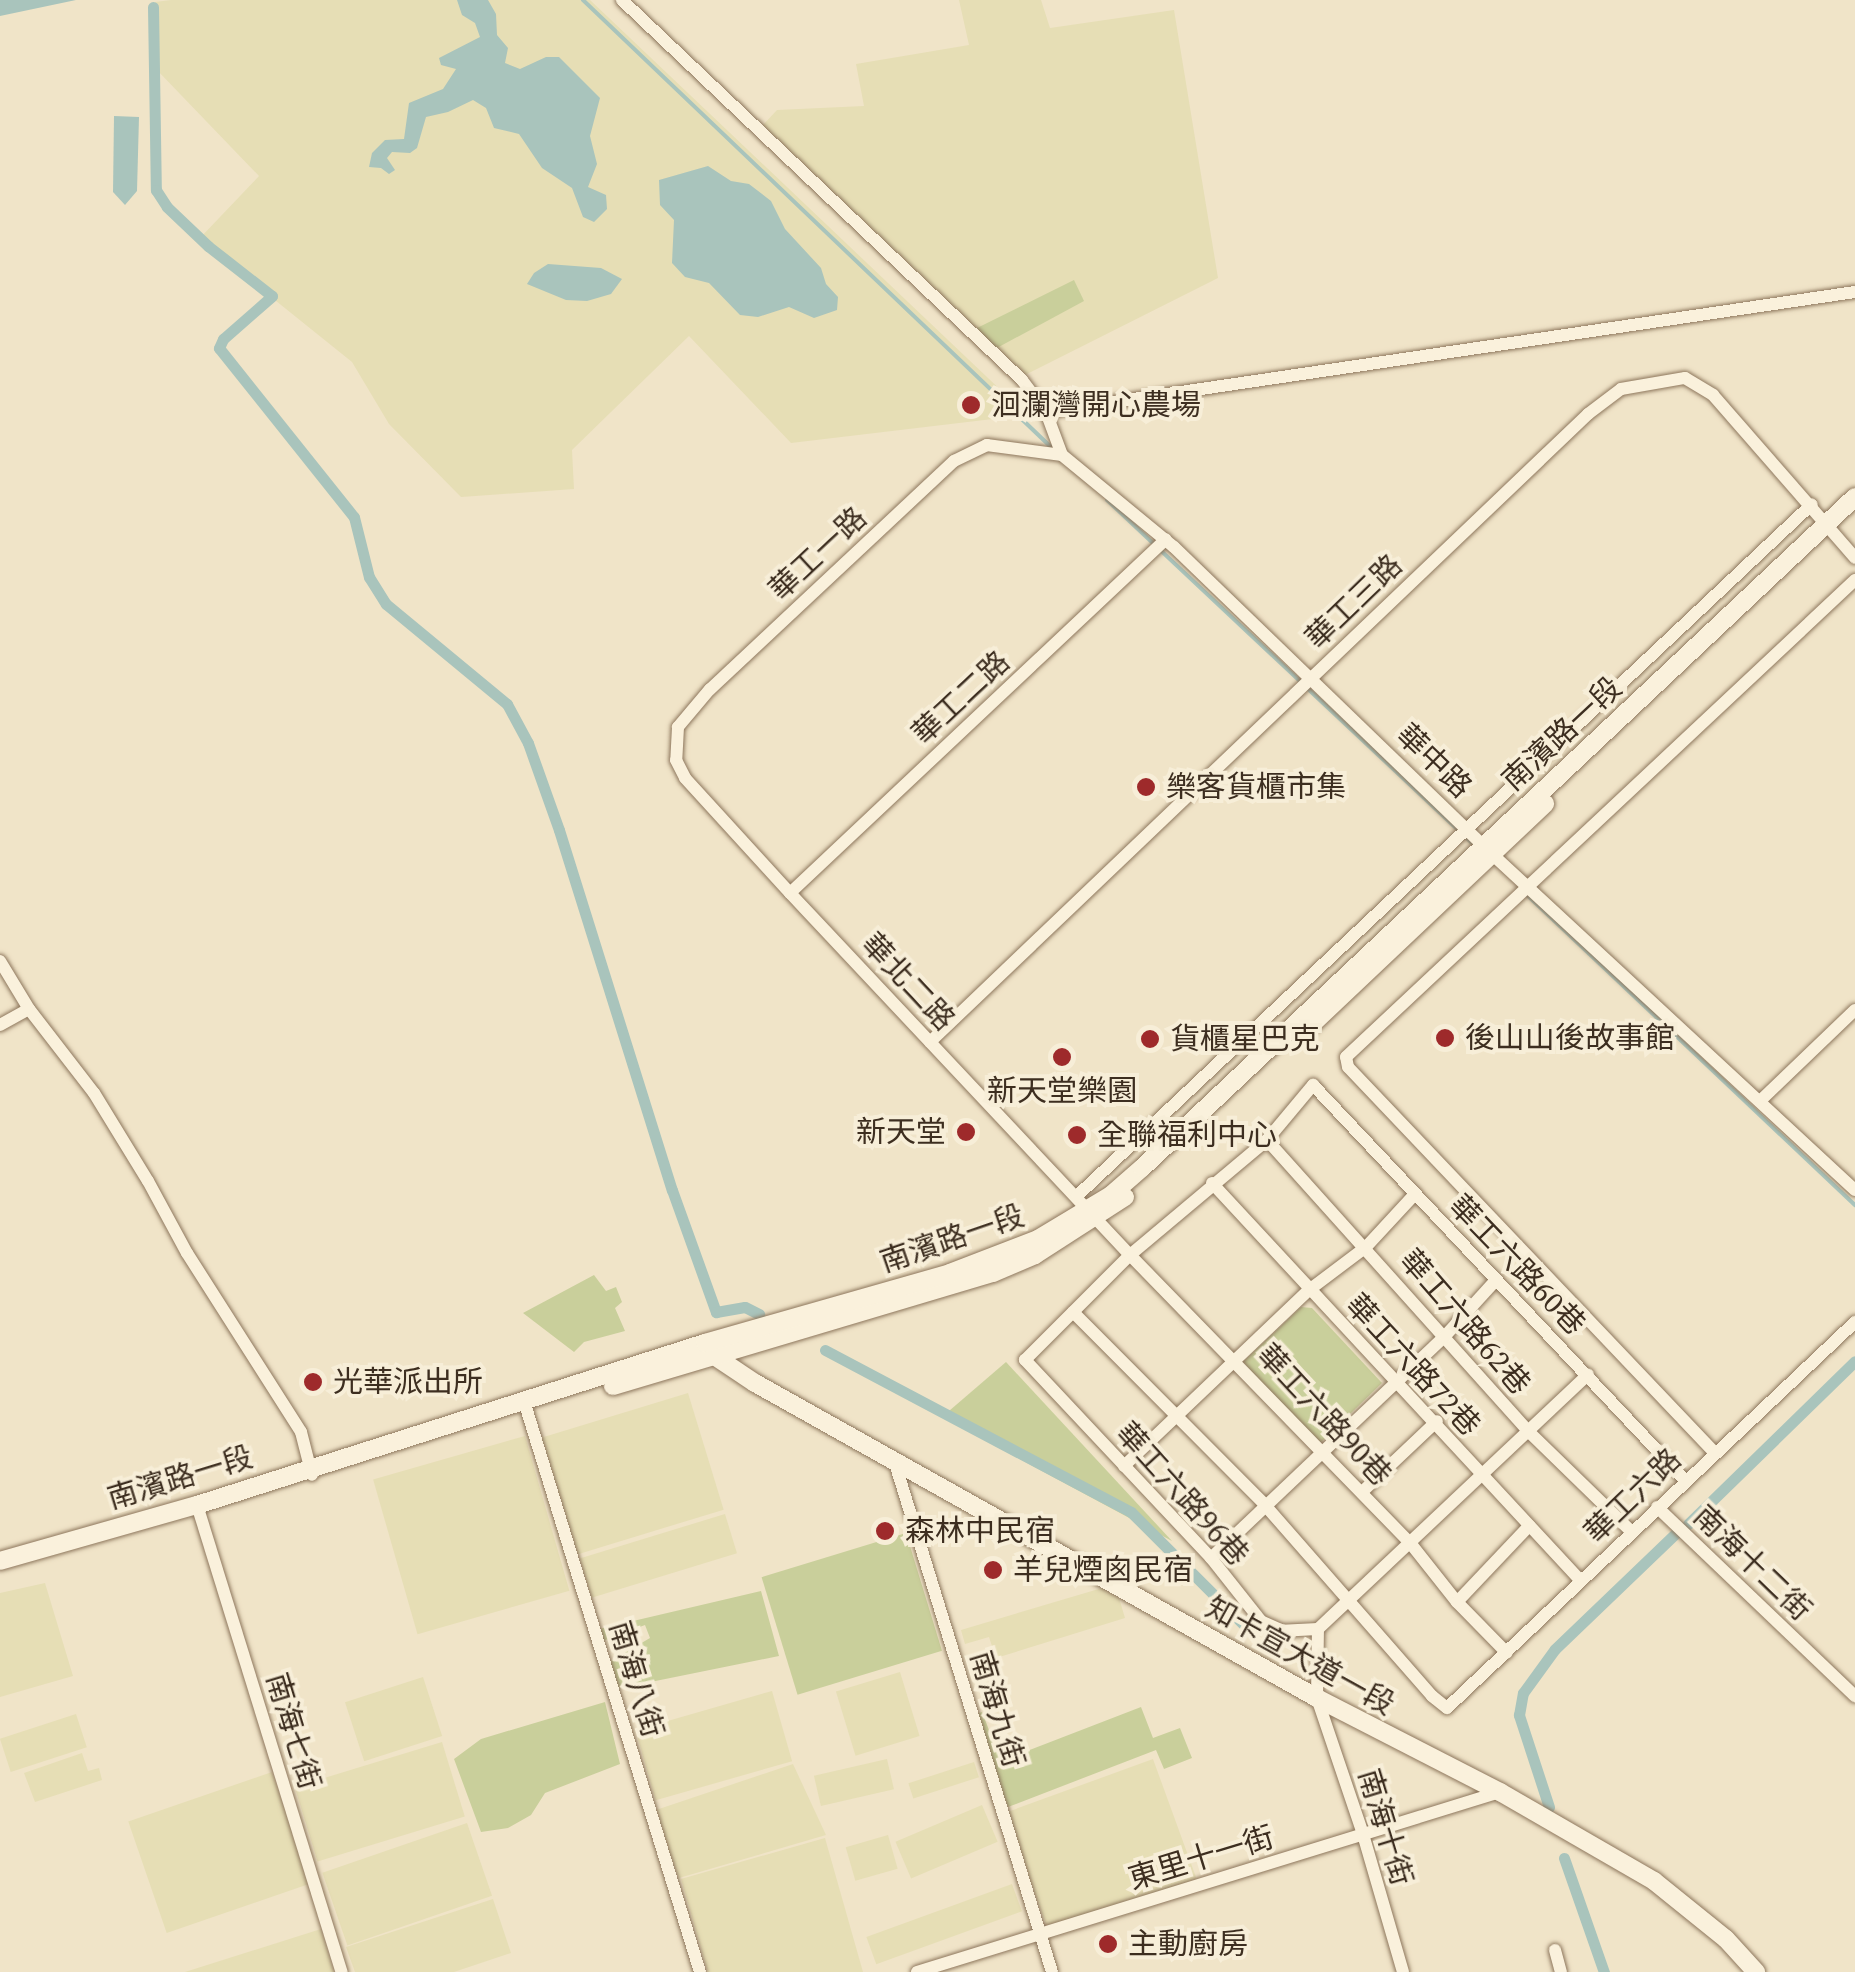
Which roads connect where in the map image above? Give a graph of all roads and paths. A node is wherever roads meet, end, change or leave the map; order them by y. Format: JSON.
{"nodes":[{"id":1,"x":622,"y":0,"type":"edge"},
{"id":2,"x":1855,"y":292,"type":"edge"},
{"id":3,"x":1046,"y":412,"type":"junction"},
{"id":4,"x":1062,"y":455,"type":"junction"},
{"id":5,"x":1855,"y":497,"type":"edge"},
{"id":6,"x":1812,"y":504,"type":"junction"},
{"id":7,"x":1855,"y":513,"type":"edge"},
{"id":8,"x":1828,"y":530,"type":"junction"},
{"id":9,"x":1166,"y":539,"type":"junction"},
{"id":10,"x":1855,"y":558,"type":"edge"},
{"id":11,"x":1855,"y":580,"type":"edge"},
{"id":12,"x":1312,"y":676,"type":"junction"},
{"id":13,"x":684,"y":778,"type":"joint"},
{"id":14,"x":1465,"y":827,"type":"junction"},
{"id":15,"x":1488,"y":850,"type":"junction"},
{"id":16,"x":1529,"y":887,"type":"junction"},
{"id":17,"x":790,"y":893,"type":"junction"},
{"id":18,"x":0,"y":961,"type":"edge"},
{"id":19,"x":30,"y":1009,"type":"junction"},
{"id":20,"x":1855,"y":1010,"type":"edge"},
{"id":21,"x":0,"y":1025,"type":"edge"},
{"id":22,"x":930,"y":1042,"type":"junction"},
{"id":23,"x":1760,"y":1100,"type":"junction"},
{"id":24,"x":1266,"y":1140,"type":"junction"},
{"id":25,"x":1212,"y":1182,"type":"junction"},
{"id":26,"x":1855,"y":1190,"type":"edge"},
{"id":27,"x":1414,"y":1195,"type":"junction"},
{"id":28,"x":1087,"y":1208,"type":"junction"},
{"id":29,"x":1366,"y":1247,"type":"junction"},
{"id":30,"x":1130,"y":1255,"type":"junction"},
{"id":31,"x":1496,"y":1280,"type":"junction"},
{"id":32,"x":1309,"y":1290,"type":"junction"},
{"id":33,"x":1073,"y":1312,"type":"junction"},
{"id":34,"x":1855,"y":1322,"type":"edge"},
{"id":35,"x":1445,"y":1336,"type":"junction"},
{"id":36,"x":706,"y":1349,"type":"junction"},
{"id":37,"x":1236,"y":1359,"type":"junction"},
{"id":38,"x":1588,"y":1375,"type":"junction"},
{"id":39,"x":1395,"y":1384,"type":"junction"},
{"id":40,"x":526,"y":1406,"type":"junction"},
{"id":41,"x":1177,"y":1414,"type":"junction"},
{"id":42,"x":1437,"y":1421,"type":"junction"},
{"id":43,"x":1528,"y":1431,"type":"junction"},
{"id":44,"x":1321,"y":1451,"type":"junction"},
{"id":45,"x":1714,"y":1452,"type":"junction"},
{"id":46,"x":894,"y":1460,"type":"junction"},
{"id":47,"x":1124,"y":1466,"type":"junction"},
{"id":48,"x":310,"y":1471,"type":"junction"},
{"id":49,"x":1482,"y":1478,"type":"junction"},
{"id":50,"x":1685,"y":1480,"type":"junction"},
{"id":51,"x":1362,"y":1492,"type":"junction"},
{"id":52,"x":1264,"y":1504,"type":"junction"},
{"id":53,"x":1658,"y":1506,"type":"junction"},
{"id":54,"x":198,"y":1510,"type":"junction"},
{"id":55,"x":1529,"y":1526,"type":"junction"},
{"id":56,"x":1632,"y":1532,"type":"junction"},
{"id":57,"x":1411,"y":1544,"type":"junction"},
{"id":58,"x":1211,"y":1558,"type":"junction"},
{"id":59,"x":0,"y":1561,"type":"edge"},
{"id":60,"x":0,"y":1569,"type":"edge"},
{"id":61,"x":1580,"y":1580,"type":"junction"},
{"id":62,"x":1349,"y":1602,"type":"junction"},
{"id":63,"x":1457,"y":1602,"type":"junction"},
{"id":64,"x":1318,"y":1629,"type":"junction"},
{"id":65,"x":1506,"y":1653,"type":"junction"},
{"id":66,"x":1855,"y":1696,"type":"edge"},
{"id":67,"x":1317,"y":1698,"type":"junction"},
{"id":68,"x":1500,"y":1792,"type":"junction"},
{"id":69,"x":1363,"y":1834,"type":"junction"},
{"id":70,"x":1041,"y":1934,"type":"junction"},
{"id":71,"x":1554,"y":1950,"type":"dead end"},
{"id":72,"x":342,"y":1972,"type":"edge"},
{"id":73,"x":700,"y":1972,"type":"edge"},
{"id":74,"x":916,"y":1972,"type":"edge"},
{"id":75,"x":1052,"y":1972,"type":"edge"},
{"id":76,"x":1403,"y":1972,"type":"edge"},
{"id":77,"x":1562,"y":1972,"type":"edge"},
{"id":78,"x":1756,"y":1972,"type":"edge"}],
"edges":[{"from":1,"to":3,"type":"street"},
{"from":2,"to":3,"type":"street"},
{"from":3,"to":4,"type":"street"},
{"from":4,"to":9,"type":"street","name":"華中路"},
{"from":4,"to":13,"type":"street","name":"華工一路"},
{"from":5,"to":8,"type":"main road","name":"南濱路一段"},
{"from":6,"to":8,"type":"street","name":"華工三路"},
{"from":6,"to":12,"type":"street","name":"華工三路"},
{"from":6,"to":14,"type":"street"},
{"from":7,"to":8,"type":"main road","name":"南濱路一段"},
{"from":8,"to":10,"type":"street","name":"華工三路"},
{"from":8,"to":15,"type":"main road","name":"南濱路一段"},
{"from":9,"to":12,"type":"street","name":"華中路"},
{"from":9,"to":17,"type":"street","name":"華工二路"},
{"from":11,"to":16,"type":"street"},
{"from":12,"to":14,"type":"street","name":"華中路"},
{"from":12,"to":22,"type":"street","name":"華工三路"},
{"from":13,"to":17,"type":"street","name":"華北二路"},
{"from":14,"to":15,"type":"street","name":"華中路"},
{"from":14,"to":28,"type":"street"},
{"from":15,"to":16,"type":"street","name":"華中路"},
{"from":15,"to":28,"type":"main road","name":"南濱路一段"},
{"from":16,"to":23,"type":"street","name":"華中路"},
{"from":16,"to":45,"type":"street"},
{"from":17,"to":22,"type":"street","name":"華北二路"},
{"from":18,"to":19,"type":"street"},
{"from":19,"to":21,"type":"street"},
{"from":19,"to":48,"type":"street"},
{"from":20,"to":23,"type":"street"},
{"from":22,"to":28,"type":"street","name":"華北二路"},
{"from":23,"to":26,"type":"street","name":"華中路"},
{"from":24,"to":25,"type":"street"},
{"from":24,"to":27,"type":"street","name":"華工六路60巷"},
{"from":24,"to":29,"type":"street","name":"華工六路62巷"},
{"from":25,"to":30,"type":"street"},
{"from":25,"to":32,"type":"street","name":"華工六路72巷"},
{"from":27,"to":29,"type":"street"},
{"from":27,"to":31,"type":"street","name":"華工六路60巷"},
{"from":28,"to":30,"type":"street","name":"華工六路90巷"},
{"from":28,"to":36,"type":"main road","name":"南濱路一段"},
{"from":29,"to":32,"type":"street"},
{"from":29,"to":35,"type":"street","name":"華工六路62巷"},
{"from":30,"to":33,"type":"street"},
{"from":30,"to":37,"type":"street","name":"華工六路90巷"},
{"from":31,"to":35,"type":"street"},
{"from":31,"to":38,"type":"street","name":"華工六路60巷"},
{"from":32,"to":37,"type":"street"},
{"from":32,"to":39,"type":"street","name":"華工六路72巷"},
{"from":33,"to":41,"type":"street"},
{"from":33,"to":47,"type":"street","name":"華工六路96巷"},
{"from":34,"to":45,"type":"street","name":"華工六路"},
{"from":35,"to":39,"type":"street"},
{"from":35,"to":43,"type":"street","name":"華工六路62巷"},
{"from":36,"to":40,"type":"main road","name":"南濱路一段"},
{"from":36,"to":46,"type":"main road","name":"知卡宣大道一段"},
{"from":37,"to":41,"type":"street"},
{"from":37,"to":44,"type":"street","name":"華工六路90巷"},
{"from":38,"to":43,"type":"street"},
{"from":38,"to":50,"type":"street","name":"華工六路60巷"},
{"from":39,"to":42,"type":"street","name":"華工六路72巷"},
{"from":39,"to":44,"type":"street"},
{"from":40,"to":48,"type":"main road","name":"南濱路一段"},
{"from":40,"to":73,"type":"street","name":"南海八街"},
{"from":41,"to":47,"type":"street"},
{"from":41,"to":52,"type":"street"},
{"from":42,"to":49,"type":"street","name":"華工六路72巷"},
{"from":42,"to":51,"type":"street"},
{"from":43,"to":49,"type":"street"},
{"from":43,"to":56,"type":"street","name":"華工六路62巷"},
{"from":44,"to":51,"type":"street","name":"華工六路90巷"},
{"from":44,"to":52,"type":"street"},
{"from":45,"to":50,"type":"street","name":"華工六路"},
{"from":46,"to":67,"type":"main road","name":"知卡宣大道一段"},
{"from":46,"to":70,"type":"street","name":"南海九街"},
{"from":47,"to":58,"type":"street","name":"華工六路96巷"},
{"from":48,"to":54,"type":"main road","name":"南濱路一段"},
{"from":49,"to":55,"type":"street","name":"華工六路72巷"},
{"from":49,"to":57,"type":"street"},
{"from":50,"to":53,"type":"street","name":"華工六路"},
{"from":51,"to":57,"type":"street","name":"華工六路90巷"},
{"from":52,"to":58,"type":"street"},
{"from":52,"to":62,"type":"street"},
{"from":53,"to":56,"type":"street","name":"華工六路"},
{"from":53,"to":66,"type":"street","name":"南海十二街"},
{"from":54,"to":59,"type":"main road","name":"南濱路一段"},
{"from":54,"to":60,"type":"main road","name":"南濱路一段"},
{"from":54,"to":72,"type":"street","name":"南海七街"},
{"from":55,"to":61,"type":"street","name":"華工六路72巷"},
{"from":55,"to":63,"type":"street"},
{"from":56,"to":61,"type":"street","name":"華工六路"},
{"from":57,"to":62,"type":"street"},
{"from":57,"to":63,"type":"street","name":"華工六路90巷"},
{"from":58,"to":64,"type":"street","name":"華工六路96巷"},
{"from":61,"to":65,"type":"street","name":"華工六路"},
{"from":62,"to":64,"type":"street"},
{"from":62,"to":65,"type":"street","name":"華工六路"},
{"from":63,"to":65,"type":"street","name":"華工六路90巷"},
{"from":64,"to":67,"type":"street","name":"南海十街"},
{"from":67,"to":68,"type":"main road","name":"知卡宣大道一段"},
{"from":67,"to":69,"type":"street","name":"南海十街"},
{"from":68,"to":69,"type":"street","name":"東里十一街"},
{"from":68,"to":78,"type":"main road","name":"知卡宣大道一段"},
{"from":69,"to":70,"type":"street","name":"東里十一街"},
{"from":69,"to":76,"type":"street","name":"南海十街"},
{"from":70,"to":74,"type":"street","name":"東里十一街"},
{"from":70,"to":75,"type":"street","name":"南海九街"},
{"from":71,"to":77,"type":"street"}]}
